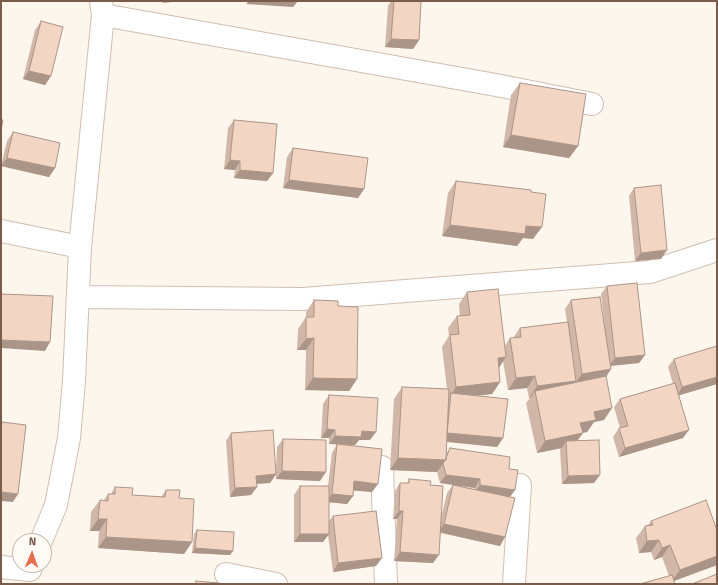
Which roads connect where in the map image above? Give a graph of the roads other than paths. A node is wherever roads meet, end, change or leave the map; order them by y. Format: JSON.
{"nodes":[{"id":1,"x":102,"y":8,"type":"edge"},
{"id":2,"x":592,"y":104,"type":"dead end"},
{"id":3,"x":1,"y":231,"type":"edge"},
{"id":4,"x":80,"y":247,"type":"junction"},
{"id":5,"x":717,"y":250,"type":"edge"},
{"id":6,"x":78,"y":297,"type":"junction"},
{"id":7,"x":382,"y":467,"type":"edge"},
{"id":8,"x":520,"y":485,"type":"dead end"},
{"id":9,"x":44,"y":533,"type":"edge"},
{"id":10,"x":1,"y":567,"type":"edge"},
{"id":11,"x":12,"y":569,"type":"edge"},
{"id":12,"x":226,"y":574,"type":"dead end"},
{"id":13,"x":276,"y":584,"type":"edge"},
{"id":14,"x":386,"y":584,"type":"edge"},
{"id":15,"x":514,"y":584,"type":"edge"}],
"edges":[{"from":1,"to":2,"type":"street"},
{"from":1,"to":4,"type":"street"},
{"from":3,"to":4,"type":"street"},
{"from":4,"to":6,"type":"street"},
{"from":5,"to":6,"type":"street"},
{"from":6,"to":9,"type":"street"},
{"from":7,"to":14,"type":"street"},
{"from":8,"to":15,"type":"street"},
{"from":10,"to":11,"type":"street"},
{"from":12,"to":13,"type":"street"}]}
